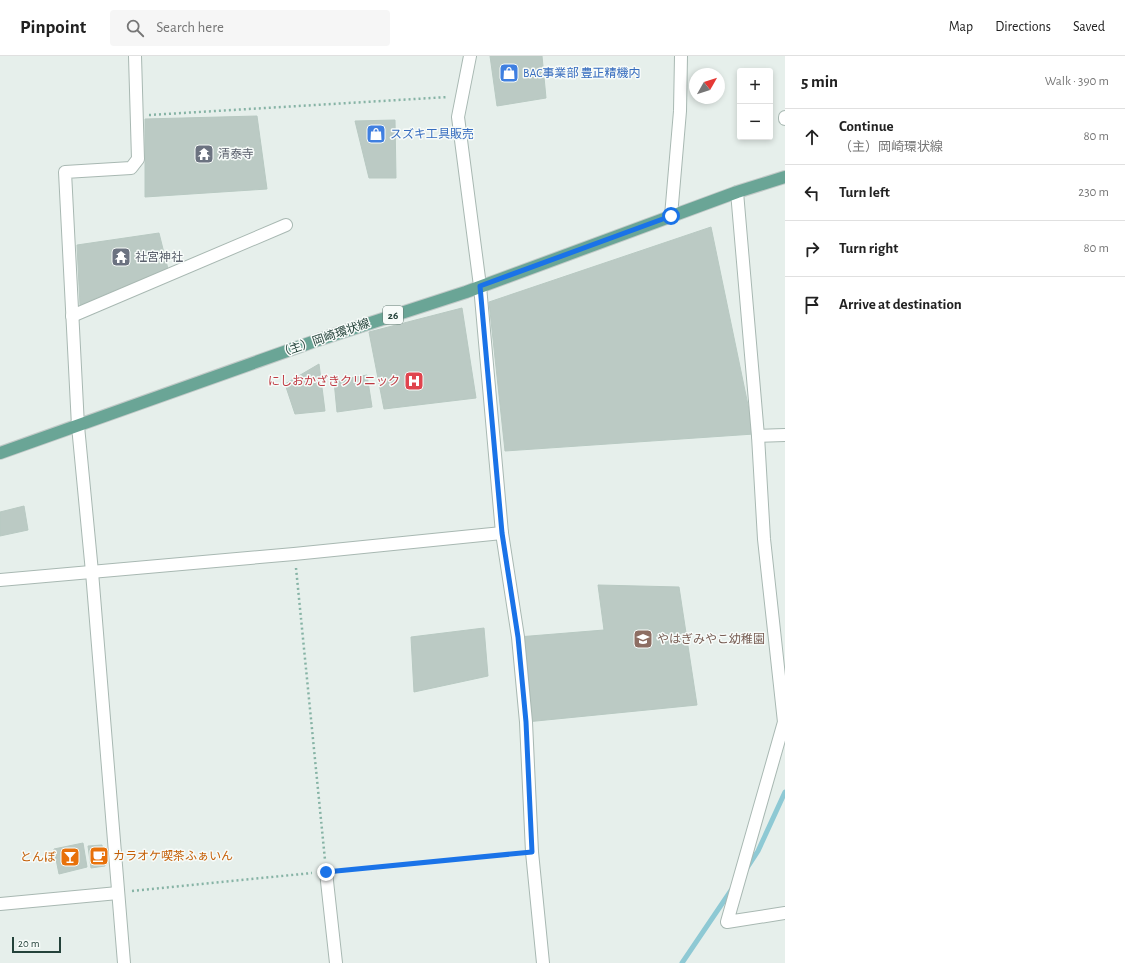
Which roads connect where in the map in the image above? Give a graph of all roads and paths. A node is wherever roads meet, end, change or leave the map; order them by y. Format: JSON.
{"nodes":[{"id":1,"x":135,"y":56,"type":"edge"},
{"id":2,"x":470,"y":56,"type":"edge"},
{"id":3,"x":681,"y":56,"type":"edge"},
{"id":4,"x":462,"y":96,"type":"junction"},
{"id":5,"x":136,"y":115,"type":"junction"},
{"id":6,"x":785,"y":177,"type":"edge"},
{"id":7,"x":737,"y":192,"type":"junction"},
{"id":8,"x":671,"y":216,"type":"junction"},
{"id":9,"x":286,"y":225,"type":"dead end"},
{"id":10,"x":480,"y":286,"type":"junction"},
{"id":11,"x":72,"y":316,"type":"junction"},
{"id":12,"x":78,"y":426,"type":"junction"},
{"id":13,"x":785,"y":435,"type":"edge"},
{"id":14,"x":758,"y":436,"type":"junction"},
{"id":15,"x":0,"y":453,"type":"edge"},
{"id":16,"x":502,"y":533,"type":"junction"},
{"id":17,"x":294,"y":554,"type":"junction"},
{"id":18,"x":92,"y":572,"type":"junction"},
{"id":19,"x":0,"y":580,"type":"edge"},
{"id":20,"x":532,"y":852,"type":"junction"},
{"id":21,"x":326,"y":872,"type":"junction"},
{"id":22,"x":118,"y":893,"type":"junction"},
{"id":23,"x":0,"y":904,"type":"edge"},
{"id":24,"x":785,"y":913,"type":"edge"},
{"id":25,"x":124,"y":963,"type":"edge"},
{"id":26,"x":336,"y":963,"type":"edge"},
{"id":27,"x":543,"y":963,"type":"edge"}],
"edges":[{"from":1,"to":5,"type":"street"},
{"from":2,"to":4,"type":"street"},
{"from":3,"to":8,"type":"street"},
{"from":4,"to":5,"type":"path"},
{"from":4,"to":10,"type":"street"},
{"from":5,"to":11,"type":"street"},
{"from":6,"to":7,"type":"main road","name":"（主）岡崎環状線","number":"26"},
{"from":7,"to":8,"type":"main road","name":"（主）岡崎環状線","number":"26"},
{"from":7,"to":14,"type":"street"},
{"from":8,"to":10,"type":"main road","name":"（主）岡崎環状線","number":"26"},
{"from":9,"to":11,"type":"street"},
{"from":10,"to":12,"type":"main road","name":"（主）岡崎環状線","number":"26"},
{"from":10,"to":16,"type":"street"},
{"from":11,"to":12,"type":"street"},
{"from":12,"to":15,"type":"main road","name":"（主）岡崎環状線","number":"26"},
{"from":12,"to":18,"type":"street"},
{"from":13,"to":14,"type":"street"},
{"from":14,"to":24,"type":"street"},
{"from":16,"to":17,"type":"street"},
{"from":16,"to":20,"type":"street"},
{"from":17,"to":18,"type":"street"},
{"from":17,"to":21,"type":"path"},
{"from":18,"to":19,"type":"street"},
{"from":18,"to":22,"type":"street"},
{"from":20,"to":21,"type":"path"},
{"from":20,"to":27,"type":"street"},
{"from":21,"to":22,"type":"path"},
{"from":21,"to":26,"type":"street"},
{"from":22,"to":23,"type":"street"},
{"from":22,"to":25,"type":"street"}]}
